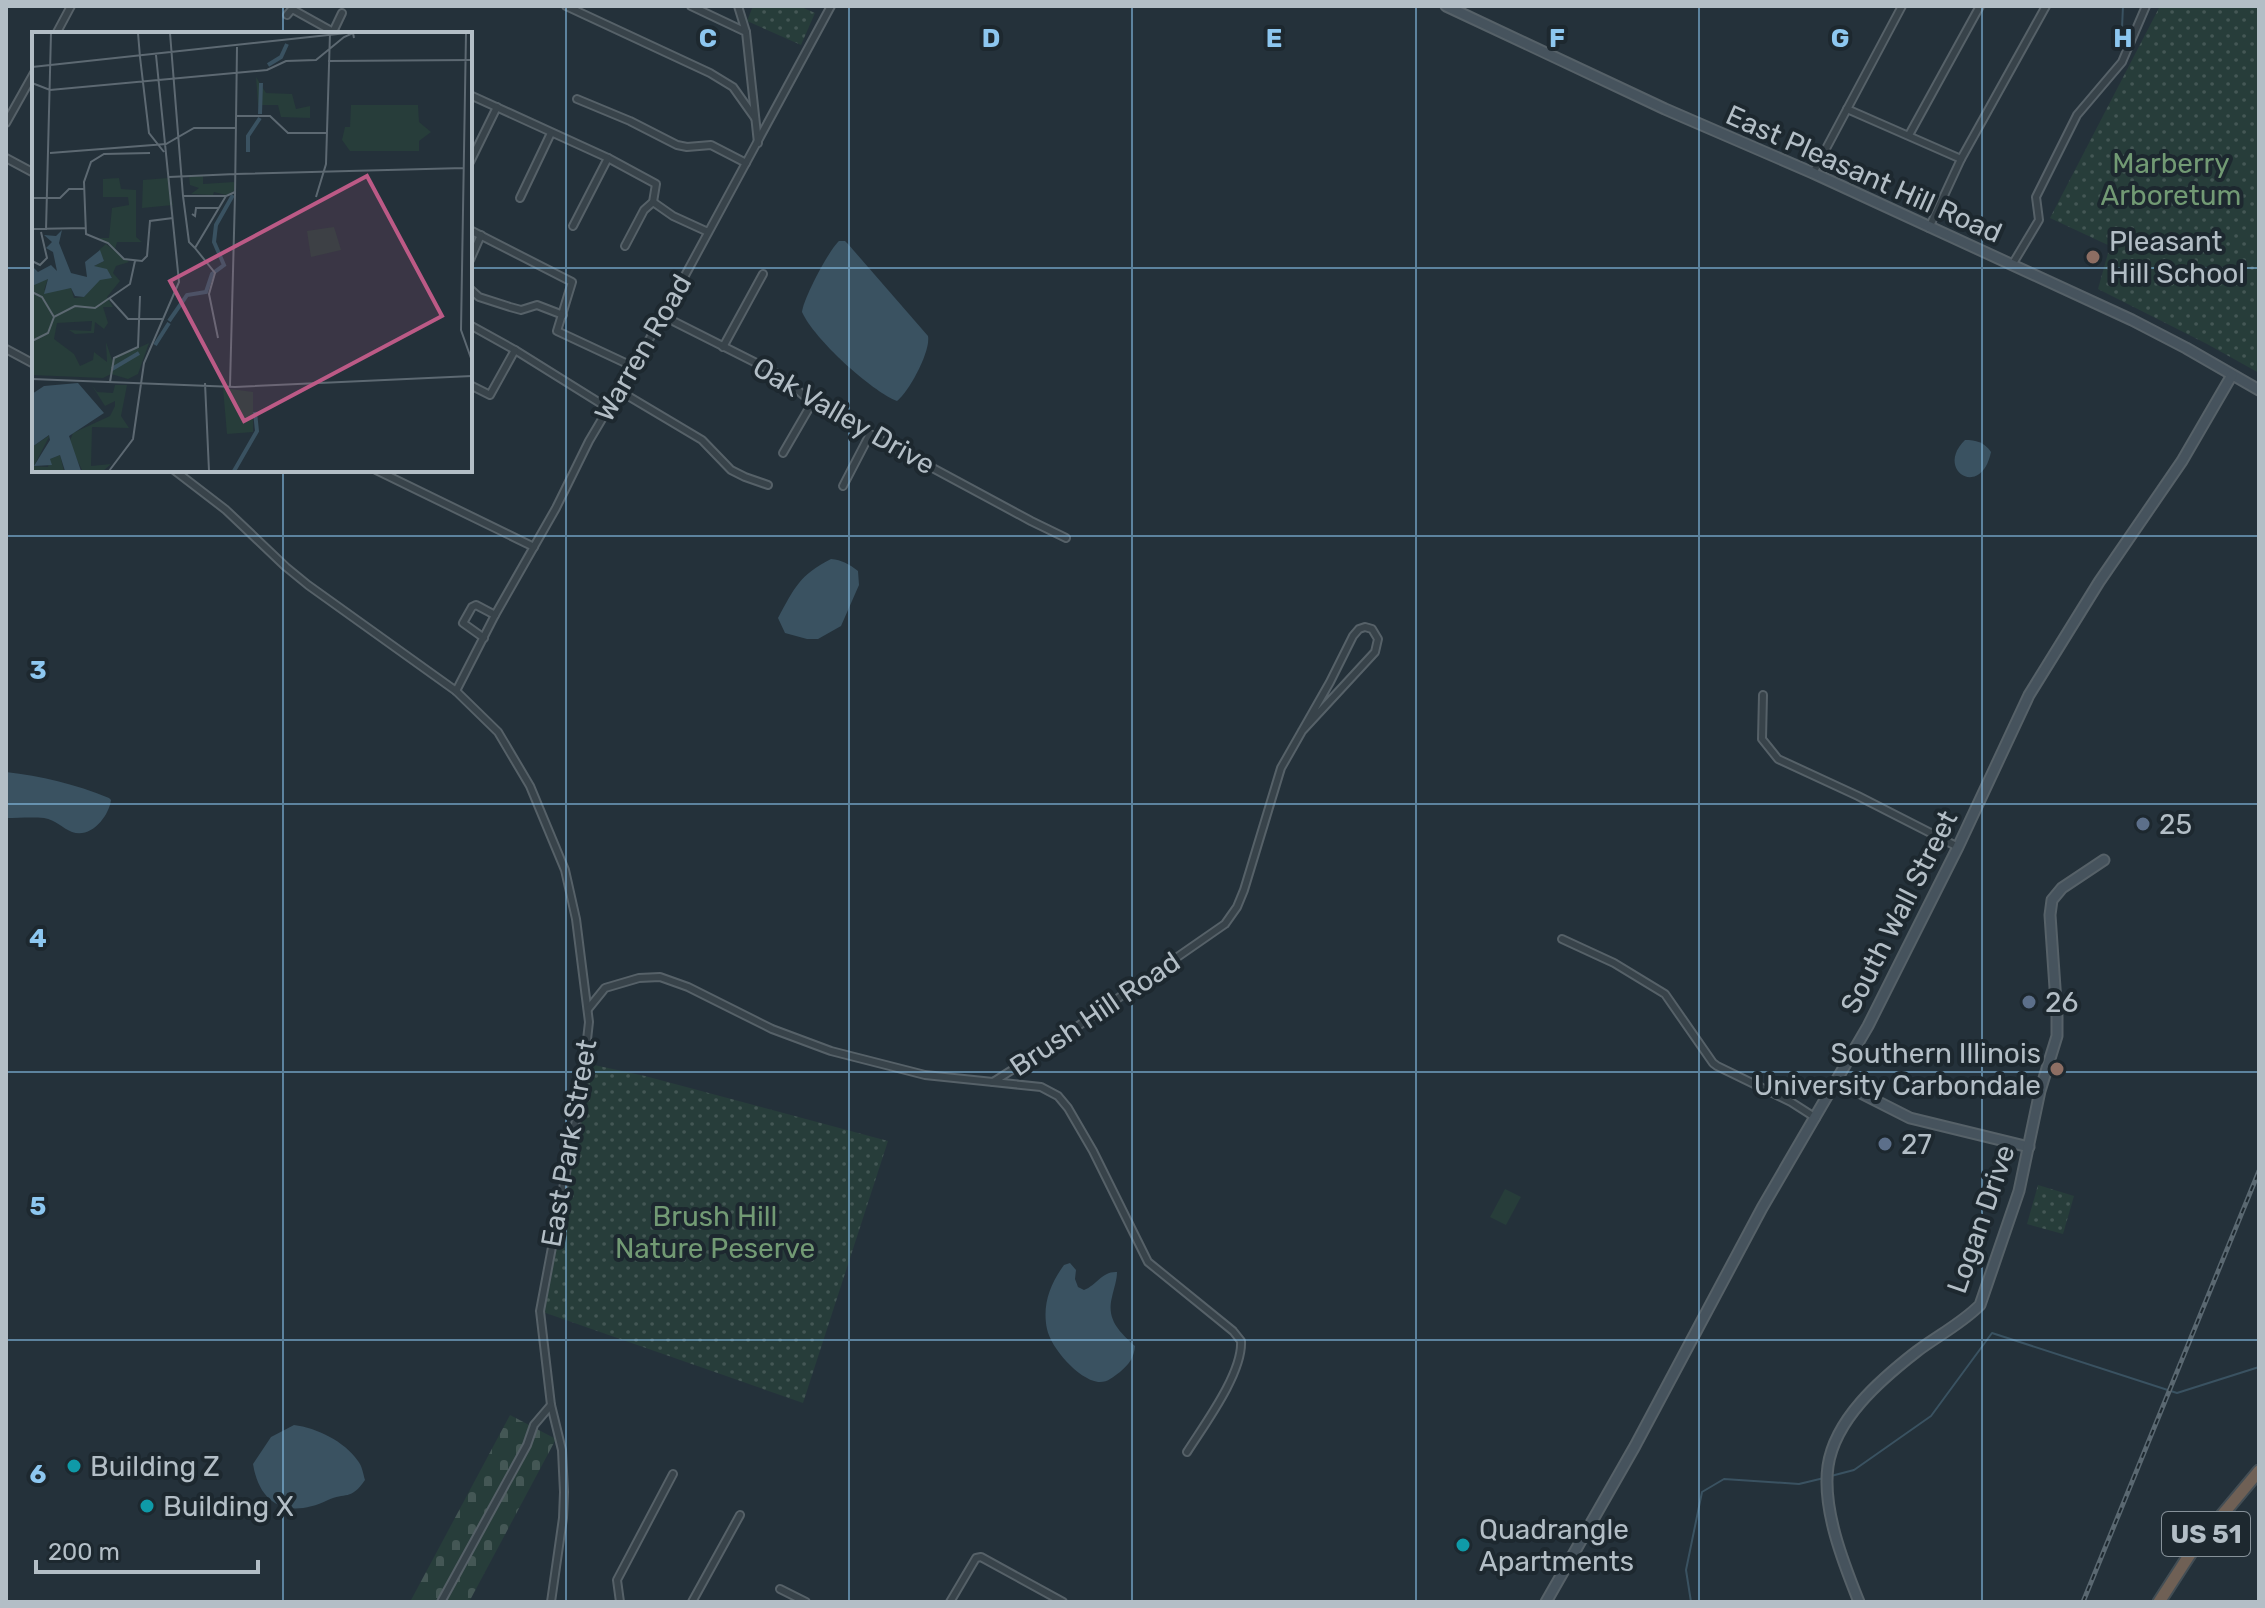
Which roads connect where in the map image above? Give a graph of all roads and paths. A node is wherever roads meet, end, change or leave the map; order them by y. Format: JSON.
{"nodes":[{"id":1,"x":71,"y":6,"type":"edge"},
{"id":2,"x":566,"y":6,"type":"edge"},
{"id":3,"x":691,"y":6,"type":"edge"},
{"id":4,"x":738,"y":6,"type":"edge"},
{"id":5,"x":831,"y":6,"type":"edge"},
{"id":6,"x":1446,"y":6,"type":"edge"},
{"id":7,"x":1902,"y":6,"type":"edge"},
{"id":8,"x":1980,"y":6,"type":"edge"},
{"id":9,"x":2146,"y":6,"type":"edge"},
{"id":10,"x":2044,"y":7,"type":"edge"},
{"id":11,"x":342,"y":13,"type":"dead end"},
{"id":12,"x":287,"y":15,"type":"dead end"},
{"id":13,"x":57,"y":32,"type":"edge"},
{"id":14,"x":332,"y":32,"type":"edge"},
{"id":15,"x":334,"y":32,"type":"edge"},
{"id":16,"x":746,"y":32,"type":"junction"},
{"id":17,"x":32,"y":77,"type":"edge"},
{"id":18,"x":472,"y":96,"type":"edge"},
{"id":19,"x":577,"y":99,"type":"dead end"},
{"id":20,"x":497,"y":107,"type":"junction"},
{"id":21,"x":1847,"y":109,"type":"junction"},
{"id":22,"x":755,"y":118,"type":"junction"},
{"id":23,"x":6,"y":123,"type":"edge"},
{"id":24,"x":551,"y":133,"type":"junction"},
{"id":25,"x":1909,"y":135,"type":"junction"},
{"id":26,"x":758,"y":143,"type":"junction"},
{"id":27,"x":6,"y":158,"type":"edge"},
{"id":28,"x":472,"y":158,"type":"edge"},
{"id":29,"x":608,"y":158,"type":"junction"},
{"id":30,"x":1961,"y":159,"type":"junction"},
{"id":31,"x":746,"y":163,"type":"junction"},
{"id":32,"x":32,"y":172,"type":"edge"},
{"id":33,"x":1813,"y":173,"type":"junction"},
{"id":34,"x":520,"y":198,"type":"dead end"},
{"id":35,"x":653,"y":202,"type":"junction"},
{"id":36,"x":573,"y":226,"type":"dead end"},
{"id":37,"x":1929,"y":228,"type":"junction"},
{"id":38,"x":472,"y":231,"type":"edge"},
{"id":39,"x":708,"y":232,"type":"junction"},
{"id":40,"x":481,"y":235,"type":"junction"},
{"id":41,"x":625,"y":246,"type":"dead end"},
{"id":42,"x":472,"y":255,"type":"edge"},
{"id":43,"x":2012,"y":265,"type":"junction"},
{"id":44,"x":763,"y":274,"type":"dead end"},
{"id":45,"x":472,"y":291,"type":"edge"},
{"id":46,"x":563,"y":315,"type":"junction"},
{"id":47,"x":663,"y":316,"type":"junction"},
{"id":48,"x":472,"y":326,"type":"edge"},
{"id":49,"x":723,"y":347,"type":"junction"},
{"id":50,"x":6,"y":349,"type":"edge"},
{"id":51,"x":515,"y":350,"type":"junction"},
{"id":52,"x":32,"y":363,"type":"edge"},
{"id":53,"x":634,"y":367,"type":"junction"},
{"id":54,"x":2232,"y":375,"type":"junction"},
{"id":55,"x":472,"y":386,"type":"edge"},
{"id":56,"x":618,"y":390,"type":"junction"},
{"id":57,"x":2259,"y":390,"type":"edge"},
{"id":58,"x":812,"y":403,"type":"junction"},
{"id":59,"x":608,"y":408,"type":"junction"},
{"id":60,"x":870,"y":434,"type":"junction"},
{"id":61,"x":783,"y":453,"type":"dead end"},
{"id":62,"x":177,"y":472,"type":"edge"},
{"id":63,"x":380,"y":472,"type":"edge"},
{"id":64,"x":768,"y":485,"type":"dead end"},
{"id":65,"x":843,"y":486,"type":"dead end"},
{"id":66,"x":1066,"y":538,"type":"dead end"},
{"id":67,"x":534,"y":547,"type":"junction"},
{"id":68,"x":495,"y":615,"type":"junction"},
{"id":69,"x":484,"y":638,"type":"junction"},
{"id":70,"x":456,"y":691,"type":"junction"},
{"id":71,"x":1763,"y":695,"type":"dead end"},
{"id":72,"x":1302,"y":731,"type":"junction"},
{"id":73,"x":1958,"y":847,"type":"junction"},
{"id":74,"x":2104,"y":860,"type":"dead end"},
{"id":75,"x":1562,"y":939,"type":"dead end"},
{"id":76,"x":588,"y":1009,"type":"junction"},
{"id":77,"x":1837,"y":1081,"type":"junction"},
{"id":78,"x":993,"y":1082,"type":"junction"},
{"id":79,"x":1816,"y":1118,"type":"junction"},
{"id":80,"x":2029,"y":1147,"type":"junction"},
{"id":81,"x":551,"y":1405,"type":"junction"},
{"id":82,"x":1187,"y":1452,"type":"dead end"},
{"id":83,"x":2259,"y":1471,"type":"edge"},
{"id":84,"x":673,"y":1474,"type":"dead end"},
{"id":85,"x":740,"y":1515,"type":"dead end"},
{"id":86,"x":780,"y":1589,"type":"dead end"},
{"id":87,"x":441,"y":1602,"type":"edge"},
{"id":88,"x":551,"y":1602,"type":"edge"},
{"id":89,"x":620,"y":1602,"type":"edge"},
{"id":90,"x":692,"y":1602,"type":"edge"},
{"id":91,"x":806,"y":1602,"type":"edge"},
{"id":92,"x":950,"y":1602,"type":"edge"},
{"id":93,"x":1063,"y":1602,"type":"edge"},
{"id":94,"x":1546,"y":1602,"type":"edge"},
{"id":95,"x":1859,"y":1602,"type":"edge"},
{"id":96,"x":2159,"y":1602,"type":"edge"}],
"edges":[{"from":1,"to":13,"type":"street"},
{"from":2,"to":22,"type":"street"},
{"from":3,"to":16,"type":"street"},
{"from":4,"to":16,"type":"street"},
{"from":5,"to":26,"type":"street","name":"Warren Road"},
{"from":6,"to":33,"type":"street","name":"East Pleasant Hill Road"},
{"from":7,"to":21,"type":"street"},
{"from":8,"to":25,"type":"street"},
{"from":9,"to":43,"type":"street"},
{"from":10,"to":30,"type":"street"},
{"from":11,"to":15,"type":"street"},
{"from":12,"to":14,"type":"street"},
{"from":16,"to":22,"type":"street"},
{"from":17,"to":23,"type":"street"},
{"from":18,"to":20,"type":"street"},
{"from":19,"to":31,"type":"street"},
{"from":20,"to":24,"type":"street"},
{"from":20,"to":28,"type":"street"},
{"from":21,"to":25,"type":"street"},
{"from":21,"to":33,"type":"street"},
{"from":22,"to":26,"type":"street"},
{"from":24,"to":29,"type":"street"},
{"from":24,"to":34,"type":"street"},
{"from":25,"to":30,"type":"street"},
{"from":26,"to":31,"type":"street","name":"Warren Road"},
{"from":27,"to":32,"type":"street"},
{"from":29,"to":35,"type":"street"},
{"from":29,"to":36,"type":"street"},
{"from":30,"to":37,"type":"street"},
{"from":31,"to":39,"type":"street","name":"Warren Road"},
{"from":33,"to":37,"type":"street","name":"East Pleasant Hill Road"},
{"from":35,"to":39,"type":"street"},
{"from":35,"to":41,"type":"street"},
{"from":37,"to":43,"type":"street","name":"East Pleasant Hill Road"},
{"from":38,"to":40,"type":"street"},
{"from":39,"to":47,"type":"street","name":"Warren Road"},
{"from":40,"to":42,"type":"street"},
{"from":40,"to":46,"type":"street"},
{"from":43,"to":54,"type":"street","name":"East Pleasant Hill Road"},
{"from":44,"to":49,"type":"street"},
{"from":45,"to":46,"type":"street"},
{"from":46,"to":53,"type":"street"},
{"from":47,"to":49,"type":"street","name":"Oak Valley Drive"},
{"from":47,"to":53,"type":"street","name":"Warren Road"},
{"from":48,"to":51,"type":"street"},
{"from":49,"to":58,"type":"street","name":"Oak Valley Drive"},
{"from":50,"to":52,"type":"street"},
{"from":51,"to":55,"type":"street"},
{"from":51,"to":59,"type":"street"},
{"from":53,"to":56,"type":"street","name":"Warren Road"},
{"from":54,"to":57,"type":"street","name":"East Pleasant Hill Road"},
{"from":54,"to":73,"type":"street","name":"South Wall Street"},
{"from":56,"to":59,"type":"street","name":"Warren Road"},
{"from":56,"to":64,"type":"street"},
{"from":58,"to":60,"type":"street","name":"Oak Valley Drive"},
{"from":58,"to":61,"type":"street"},
{"from":59,"to":67,"type":"street","name":"Warren Road"},
{"from":60,"to":65,"type":"street"},
{"from":60,"to":66,"type":"street","name":"Oak Valley Drive"},
{"from":62,"to":70,"type":"street","name":"East Park Street"},
{"from":63,"to":67,"type":"street"},
{"from":67,"to":68,"type":"street","name":"Warren Road"},
{"from":68,"to":69,"type":"street","name":"Warren Road"},
{"from":68,"to":69,"type":"street"},
{"from":69,"to":70,"type":"street","name":"Warren Road"},
{"from":70,"to":76,"type":"street","name":"East Park Street"},
{"from":71,"to":73,"type":"street"},
{"from":72,"to":72,"type":"street","name":"Brush Hill Road"},
{"from":72,"to":78,"type":"street","name":"Brush Hill Road"},
{"from":73,"to":77,"type":"street","name":"South Wall Street"},
{"from":74,"to":80,"type":"street","name":"Logan Drive"},
{"from":75,"to":79,"type":"street"},
{"from":76,"to":78,"type":"street","name":"Brush Hill Road"},
{"from":76,"to":81,"type":"street","name":"East Park Street"},
{"from":77,"to":79,"type":"street","name":"South Wall Street"},
{"from":77,"to":80,"type":"street"},
{"from":78,"to":82,"type":"street"},
{"from":79,"to":94,"type":"street","name":"South Wall Street"},
{"from":80,"to":95,"type":"street","name":"Logan Drive"},
{"from":81,"to":87,"type":"street"},
{"from":81,"to":88,"type":"street","name":"East Park Street"},
{"from":83,"to":96,"type":"highway","number":"US 51"},
{"from":84,"to":89,"type":"street"},
{"from":85,"to":90,"type":"street"},
{"from":86,"to":91,"type":"street"},
{"from":92,"to":93,"type":"street"}]}
